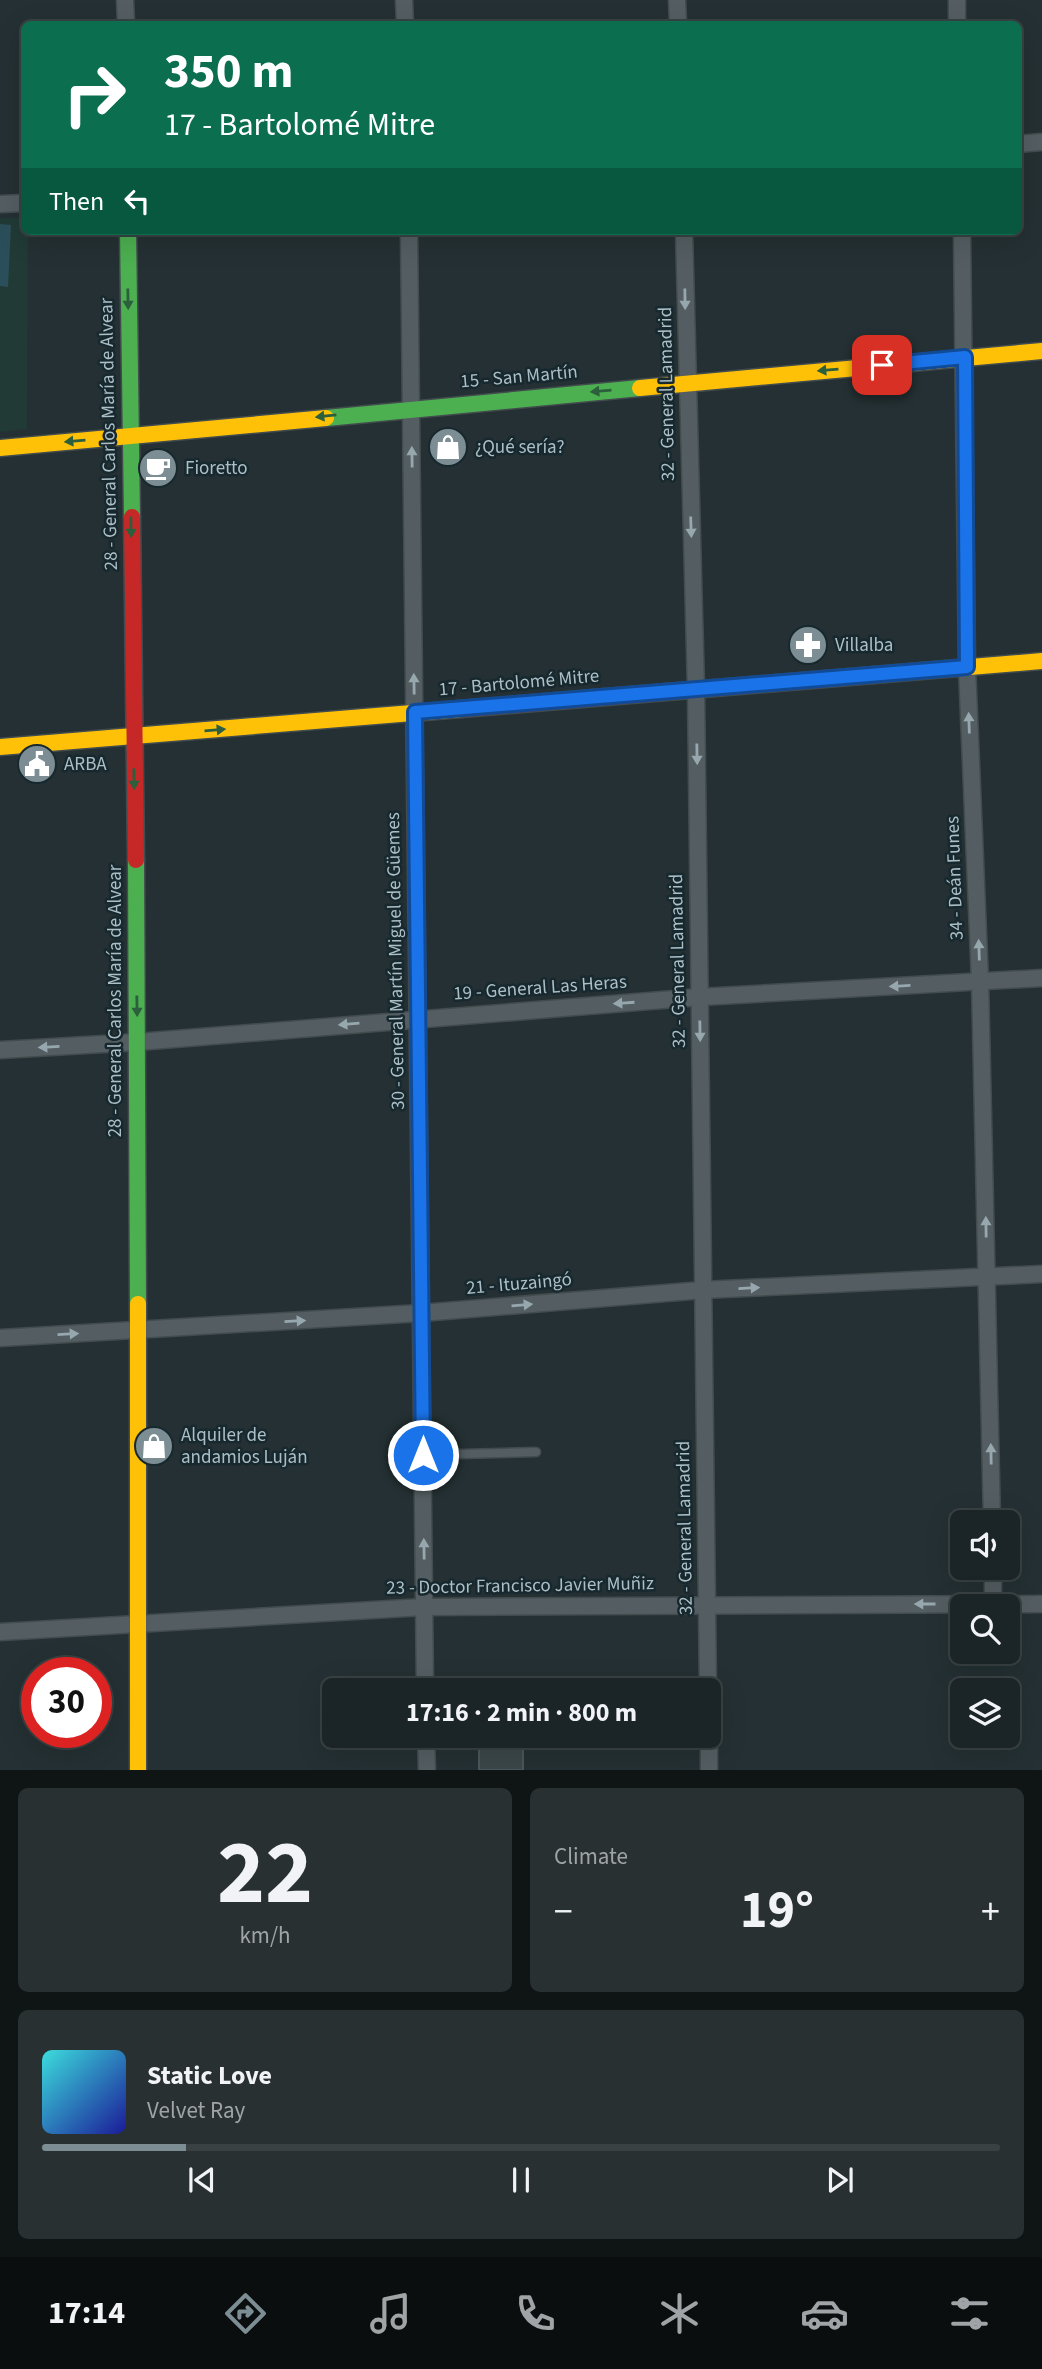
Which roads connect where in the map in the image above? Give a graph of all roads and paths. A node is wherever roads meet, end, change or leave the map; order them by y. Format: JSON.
{"nodes":[{"id":1,"x":125,"y":0,"type":"edge"},
{"id":2,"x":404,"y":0,"type":"edge"},
{"id":3,"x":677,"y":0,"type":"edge"},
{"id":4,"x":957,"y":0,"type":"edge"},
{"id":5,"x":126,"y":21,"type":"edge"},
{"id":6,"x":405,"y":21,"type":"edge"},
{"id":7,"x":678,"y":21,"type":"edge"},
{"id":8,"x":957,"y":21,"type":"edge"},
{"id":9,"x":1042,"y":142,"type":"edge"},
{"id":10,"x":1022,"y":144,"type":"edge"},
{"id":11,"x":21,"y":203,"type":"edge"},
{"id":12,"x":0,"y":204,"type":"edge"},
{"id":13,"x":128,"y":235,"type":"edge"},
{"id":14,"x":409,"y":235,"type":"edge"},
{"id":15,"x":684,"y":235,"type":"edge"},
{"id":16,"x":962,"y":235,"type":"edge"},
{"id":17,"x":1042,"y":351,"type":"edge"},
{"id":18,"x":965,"y":357,"type":"junction"},
{"id":19,"x":687,"y":384,"type":"junction"},
{"id":20,"x":411,"y":408,"type":"junction"},
{"id":21,"x":130,"y":436,"type":"junction"},
{"id":22,"x":0,"y":448,"type":"edge"},
{"id":23,"x":1042,"y":661,"type":"edge"},
{"id":24,"x":967,"y":667,"type":"junction"},
{"id":25,"x":696,"y":690,"type":"junction"},
{"id":26,"x":415,"y":712,"type":"junction"},
{"id":27,"x":133,"y":737,"type":"junction"},
{"id":28,"x":0,"y":747,"type":"edge"},
{"id":29,"x":1042,"y":978,"type":"edge"},
{"id":30,"x":981,"y":981,"type":"junction"},
{"id":31,"x":700,"y":997,"type":"junction"},
{"id":32,"x":418,"y":1018,"type":"junction"},
{"id":33,"x":138,"y":1042,"type":"junction"},
{"id":34,"x":0,"y":1050,"type":"edge"},
{"id":35,"x":1042,"y":1273,"type":"edge"},
{"id":36,"x":988,"y":1276,"type":"junction"},
{"id":37,"x":703,"y":1290,"type":"junction"},
{"id":38,"x":422,"y":1313,"type":"junction"},
{"id":39,"x":135,"y":1330,"type":"junction"},
{"id":40,"x":0,"y":1338,"type":"edge"},
{"id":41,"x":536,"y":1452,"type":"dead end"},
{"id":42,"x":423,"y":1455,"type":"junction"},
{"id":43,"x":992,"y":1510,"type":"edge"},
{"id":44,"x":707,"y":1604,"type":"junction"},
{"id":45,"x":950,"y":1604,"type":"edge"},
{"id":46,"x":1020,"y":1604,"type":"edge"},
{"id":47,"x":1042,"y":1604,"type":"edge"},
{"id":48,"x":424,"y":1606,"type":"junction"},
{"id":49,"x":136,"y":1623,"type":"junction"},
{"id":50,"x":0,"y":1632,"type":"edge"},
{"id":51,"x":425,"y":1678,"type":"edge"},
{"id":52,"x":708,"y":1678,"type":"edge"},
{"id":53,"x":426,"y":1748,"type":"edge"},
{"id":54,"x":709,"y":1748,"type":"edge"},
{"id":55,"x":138,"y":1770,"type":"edge"},
{"id":56,"x":427,"y":1770,"type":"edge"},
{"id":57,"x":709,"y":1770,"type":"edge"}],
"edges":[{"from":1,"to":5,"type":"street"},
{"from":2,"to":6,"type":"street"},
{"from":3,"to":7,"type":"street"},
{"from":4,"to":8,"type":"street"},
{"from":9,"to":10,"type":"street"},
{"from":11,"to":12,"type":"street"},
{"from":13,"to":21,"type":"street","name":"28 - General Carlos María de Alvear","one_way":true},
{"from":14,"to":20,"type":"street","name":"30 - General Martín Miguel de Güemes"},
{"from":15,"to":19,"type":"street","name":"32 - General Lamadrid","one_way":true},
{"from":16,"to":18,"type":"street","name":"34 - Deán Funes"},
{"from":17,"to":18,"type":"street","name":"15 - San Martín"},
{"from":18,"to":19,"type":"street","name":"15 - San Martín","one_way":true},
{"from":18,"to":24,"type":"street","name":"34 - Deán Funes"},
{"from":19,"to":20,"type":"street","name":"15 - San Martín","one_way":true},
{"from":19,"to":25,"type":"street","name":"32 - General Lamadrid","one_way":true},
{"from":20,"to":21,"type":"street","name":"15 - San Martín","one_way":true},
{"from":26,"to":20,"type":"street","name":"30 - General Martín Miguel de Güemes","one_way":true},
{"from":21,"to":22,"type":"street","name":"15 - San Martín","one_way":true},
{"from":21,"to":27,"type":"street","name":"28 - General Carlos María de Alvear","one_way":true},
{"from":23,"to":24,"type":"street","name":"17 - Bartolomé Mitre"},
{"from":24,"to":25,"type":"street","name":"17 - Bartolomé Mitre"},
{"from":30,"to":24,"type":"street","name":"34 - Deán Funes","one_way":true},
{"from":25,"to":26,"type":"street","name":"17 - Bartolomé Mitre"},
{"from":25,"to":31,"type":"street","name":"32 - General Lamadrid","one_way":true},
{"from":27,"to":26,"type":"street","name":"17 - Bartolomé Mitre","one_way":true},
{"from":26,"to":32,"type":"street","name":"30 - General Martín Miguel de Güemes"},
{"from":27,"to":28,"type":"street","name":"17 - Bartolomé Mitre"},
{"from":27,"to":33,"type":"street","name":"28 - General Carlos María de Alvear","one_way":true},
{"from":29,"to":30,"type":"street","name":"19 - General Las Heras"},
{"from":30,"to":31,"type":"street","name":"19 - General Las Heras","one_way":true},
{"from":36,"to":30,"type":"street","name":"34 - Deán Funes","one_way":true},
{"from":31,"to":32,"type":"street","name":"19 - General Las Heras","one_way":true},
{"from":31,"to":37,"type":"street","name":"32 - General Lamadrid","one_way":true},
{"from":32,"to":33,"type":"street","name":"19 - General Las Heras","one_way":true},
{"from":32,"to":38,"type":"street","name":"30 - General Martín Miguel de Güemes"},
{"from":33,"to":34,"type":"street","name":"19 - General Las Heras","one_way":true},
{"from":33,"to":39,"type":"street","name":"28 - General Carlos María de Alvear"},
{"from":35,"to":36,"type":"street","name":"21 - Ituzaingó"},
{"from":37,"to":36,"type":"street","name":"21 - Ituzaingó","one_way":true},
{"from":43,"to":36,"type":"street","name":"34 - Deán Funes","one_way":true},
{"from":38,"to":37,"type":"street","name":"21 - Ituzaingó","one_way":true},
{"from":37,"to":44,"type":"street","name":"32 - General Lamadrid"},
{"from":39,"to":38,"type":"street","name":"21 - Ituzaingó","one_way":true},
{"from":38,"to":42,"type":"street","name":"30 - General Martín Miguel de Güemes"},
{"from":40,"to":39,"type":"street","name":"21 - Ituzaingó","one_way":true},
{"from":39,"to":49,"type":"street","name":"28 - General Carlos María de Alvear"},
{"from":41,"to":42,"type":"lane"},
{"from":48,"to":42,"type":"street","name":"30 - General Martín Miguel de Güemes","one_way":true},
{"from":45,"to":44,"type":"street","name":"23 - Doctor Francisco Javier Muñiz","one_way":true},
{"from":44,"to":48,"type":"street","name":"23 - Doctor Francisco Javier Muñiz"},
{"from":44,"to":52,"type":"street","name":"32 - General Lamadrid"},
{"from":46,"to":47,"type":"street","name":"23 - Doctor Francisco Javier Muñiz"},
{"from":48,"to":49,"type":"street","name":"23 - Doctor Francisco Javier Muñiz"},
{"from":48,"to":51,"type":"street","name":"30 - General Martín Miguel de Güemes"},
{"from":49,"to":50,"type":"street","name":"23 - Doctor Francisco Javier Muñiz"},
{"from":49,"to":55,"type":"street","name":"28 - General Carlos María de Alvear"},
{"from":53,"to":56,"type":"street"},
{"from":54,"to":57,"type":"street"}]}
